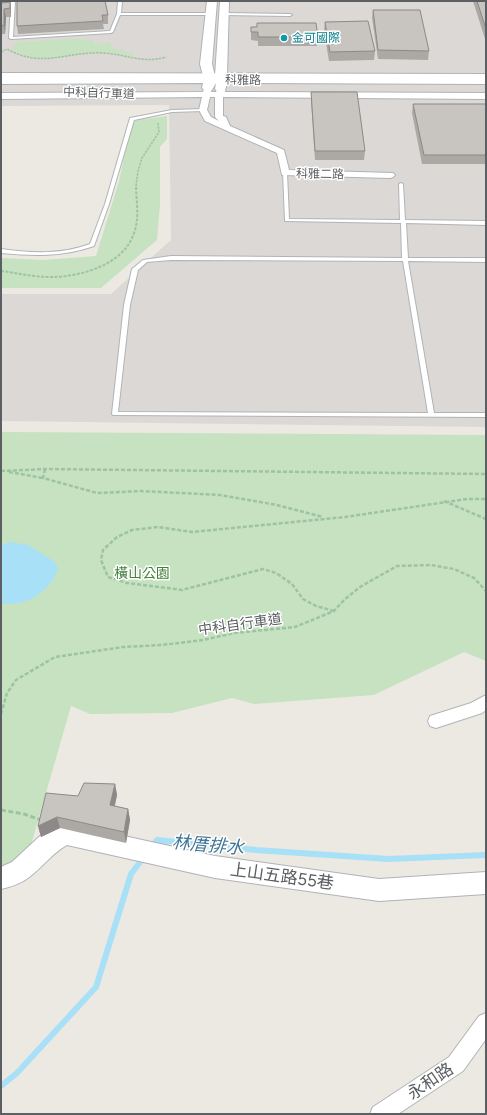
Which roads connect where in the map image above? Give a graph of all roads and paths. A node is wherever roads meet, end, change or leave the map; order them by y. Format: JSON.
{"nodes":[{"id":1,"x":13,"y":1,"type":"edge"},
{"id":2,"x":120,"y":1,"type":"edge"},
{"id":3,"x":212,"y":1,"type":"edge"},
{"id":4,"x":225,"y":1,"type":"edge"},
{"id":5,"x":120,"y":14,"type":"junction"},
{"id":6,"x":212,"y":14,"type":"junction"},
{"id":7,"x":224,"y":14,"type":"junction"},
{"id":8,"x":290,"y":15,"type":"dead end"},
{"id":9,"x":1,"y":52,"type":"edge"},
{"id":10,"x":166,"y":57,"type":"dead end"},
{"id":11,"x":1,"y":76,"type":"edge"},
{"id":12,"x":486,"y":77,"type":"edge"},
{"id":13,"x":1,"y":81,"type":"edge"},
{"id":14,"x":486,"y":81,"type":"edge"},
{"id":15,"x":208,"y":84,"type":"junction"},
{"id":16,"x":221,"y":84,"type":"junction"},
{"id":17,"x":486,"y":90,"type":"edge"},
{"id":18,"x":1,"y":91,"type":"edge"},
{"id":19,"x":1,"y":96,"type":"edge"},
{"id":20,"x":486,"y":96,"type":"edge"},
{"id":21,"x":203,"y":110,"type":"junction"},
{"id":22,"x":154,"y":114,"type":"junction"},
{"id":23,"x":226,"y":126,"type":"junction"},
{"id":24,"x":285,"y":173,"type":"junction"},
{"id":25,"x":390,"y":175,"type":"dead end"},
{"id":26,"x":401,"y":184,"type":"dead end"},
{"id":27,"x":403,"y":222,"type":"junction"},
{"id":28,"x":486,"y":224,"type":"edge"},
{"id":29,"x":1,"y":251,"type":"edge"},
{"id":30,"x":405,"y":259,"type":"junction"},
{"id":31,"x":486,"y":260,"type":"edge"},
{"id":32,"x":1,"y":271,"type":"edge"},
{"id":33,"x":431,"y":415,"type":"junction"},
{"id":34,"x":486,"y":415,"type":"edge"},
{"id":35,"x":45,"y":469,"type":"junction"},
{"id":36,"x":3,"y":471,"type":"edge"},
{"id":37,"x":486,"y":474,"type":"edge"},
{"id":38,"x":42,"y":478,"type":"junction"},
{"id":39,"x":486,"y":499,"type":"edge"},
{"id":40,"x":444,"y":501,"type":"junction"},
{"id":41,"x":326,"y":518,"type":"junction"},
{"id":42,"x":486,"y":520,"type":"edge"},
{"id":43,"x":486,"y":591,"type":"edge"},
{"id":44,"x":334,"y":611,"type":"junction"},
{"id":45,"x":486,"y":702,"type":"edge"},
{"id":46,"x":1,"y":714,"type":"edge"},
{"id":47,"x":436,"y":721,"type":"dead end"},
{"id":48,"x":1,"y":810,"type":"edge"},
{"id":49,"x":65,"y":834,"type":"junction"},
{"id":50,"x":1,"y":878,"type":"edge"},
{"id":51,"x":486,"y":884,"type":"edge"},
{"id":52,"x":486,"y":1023,"type":"edge"},
{"id":53,"x":380,"y":1114,"type":"edge"}],
"edges":[{"from":1,"to":5,"type":"lane"},
{"from":2,"to":5,"type":"lane"},
{"from":3,"to":6,"type":"street"},
{"from":4,"to":7,"type":"street"},
{"from":5,"to":6,"type":"lane"},
{"from":6,"to":15,"type":"street"},
{"from":7,"to":8,"type":"lane"},
{"from":7,"to":16,"type":"street"},
{"from":9,"to":10,"type":"path"},
{"from":11,"to":15,"type":"street","name":"科雅路"},
{"from":12,"to":16,"type":"street","name":"科雅路"},
{"from":13,"to":15,"type":"street","name":"科雅路"},
{"from":14,"to":16,"type":"street","name":"科雅路"},
{"from":15,"to":16,"type":"street","name":"科雅路"},
{"from":15,"to":18,"type":"street","name":"科雅路"},
{"from":15,"to":19,"type":"street","name":"科雅路"},
{"from":15,"to":21,"type":"street"},
{"from":16,"to":17,"type":"street","name":"科雅路"},
{"from":16,"to":20,"type":"street","name":"科雅路"},
{"from":16,"to":23,"type":"street"},
{"from":21,"to":22,"type":"lane"},
{"from":21,"to":23,"type":"street","name":"科雅二路"},
{"from":22,"to":29,"type":"lane"},
{"from":22,"to":32,"type":"path"},
{"from":23,"to":24,"type":"street","name":"科雅二路"},
{"from":24,"to":25,"type":"street","name":"科雅二路"},
{"from":24,"to":27,"type":"lane"},
{"from":26,"to":27,"type":"lane"},
{"from":27,"to":28,"type":"lane"},
{"from":27,"to":30,"type":"lane"},
{"from":30,"to":31,"type":"lane"},
{"from":30,"to":33,"type":"lane"},
{"from":30,"to":33,"type":"lane"},
{"from":33,"to":34,"type":"lane"},
{"from":35,"to":36,"type":"path"},
{"from":35,"to":37,"type":"path"},
{"from":35,"to":38,"type":"path"},
{"from":36,"to":38,"type":"path"},
{"from":38,"to":41,"type":"path"},
{"from":39,"to":40,"type":"path"},
{"from":40,"to":41,"type":"path"},
{"from":40,"to":42,"type":"path"},
{"from":41,"to":44,"type":"path"},
{"from":43,"to":44,"type":"path","name":"中科自行車道"},
{"from":44,"to":46,"type":"path","name":"中科自行車道"},
{"from":45,"to":47,"type":"street"},
{"from":48,"to":49,"type":"path"},
{"from":49,"to":50,"type":"street"},
{"from":49,"to":51,"type":"street","name":"上山五路55巷"},
{"from":52,"to":53,"type":"street","name":"永和路"}]}
